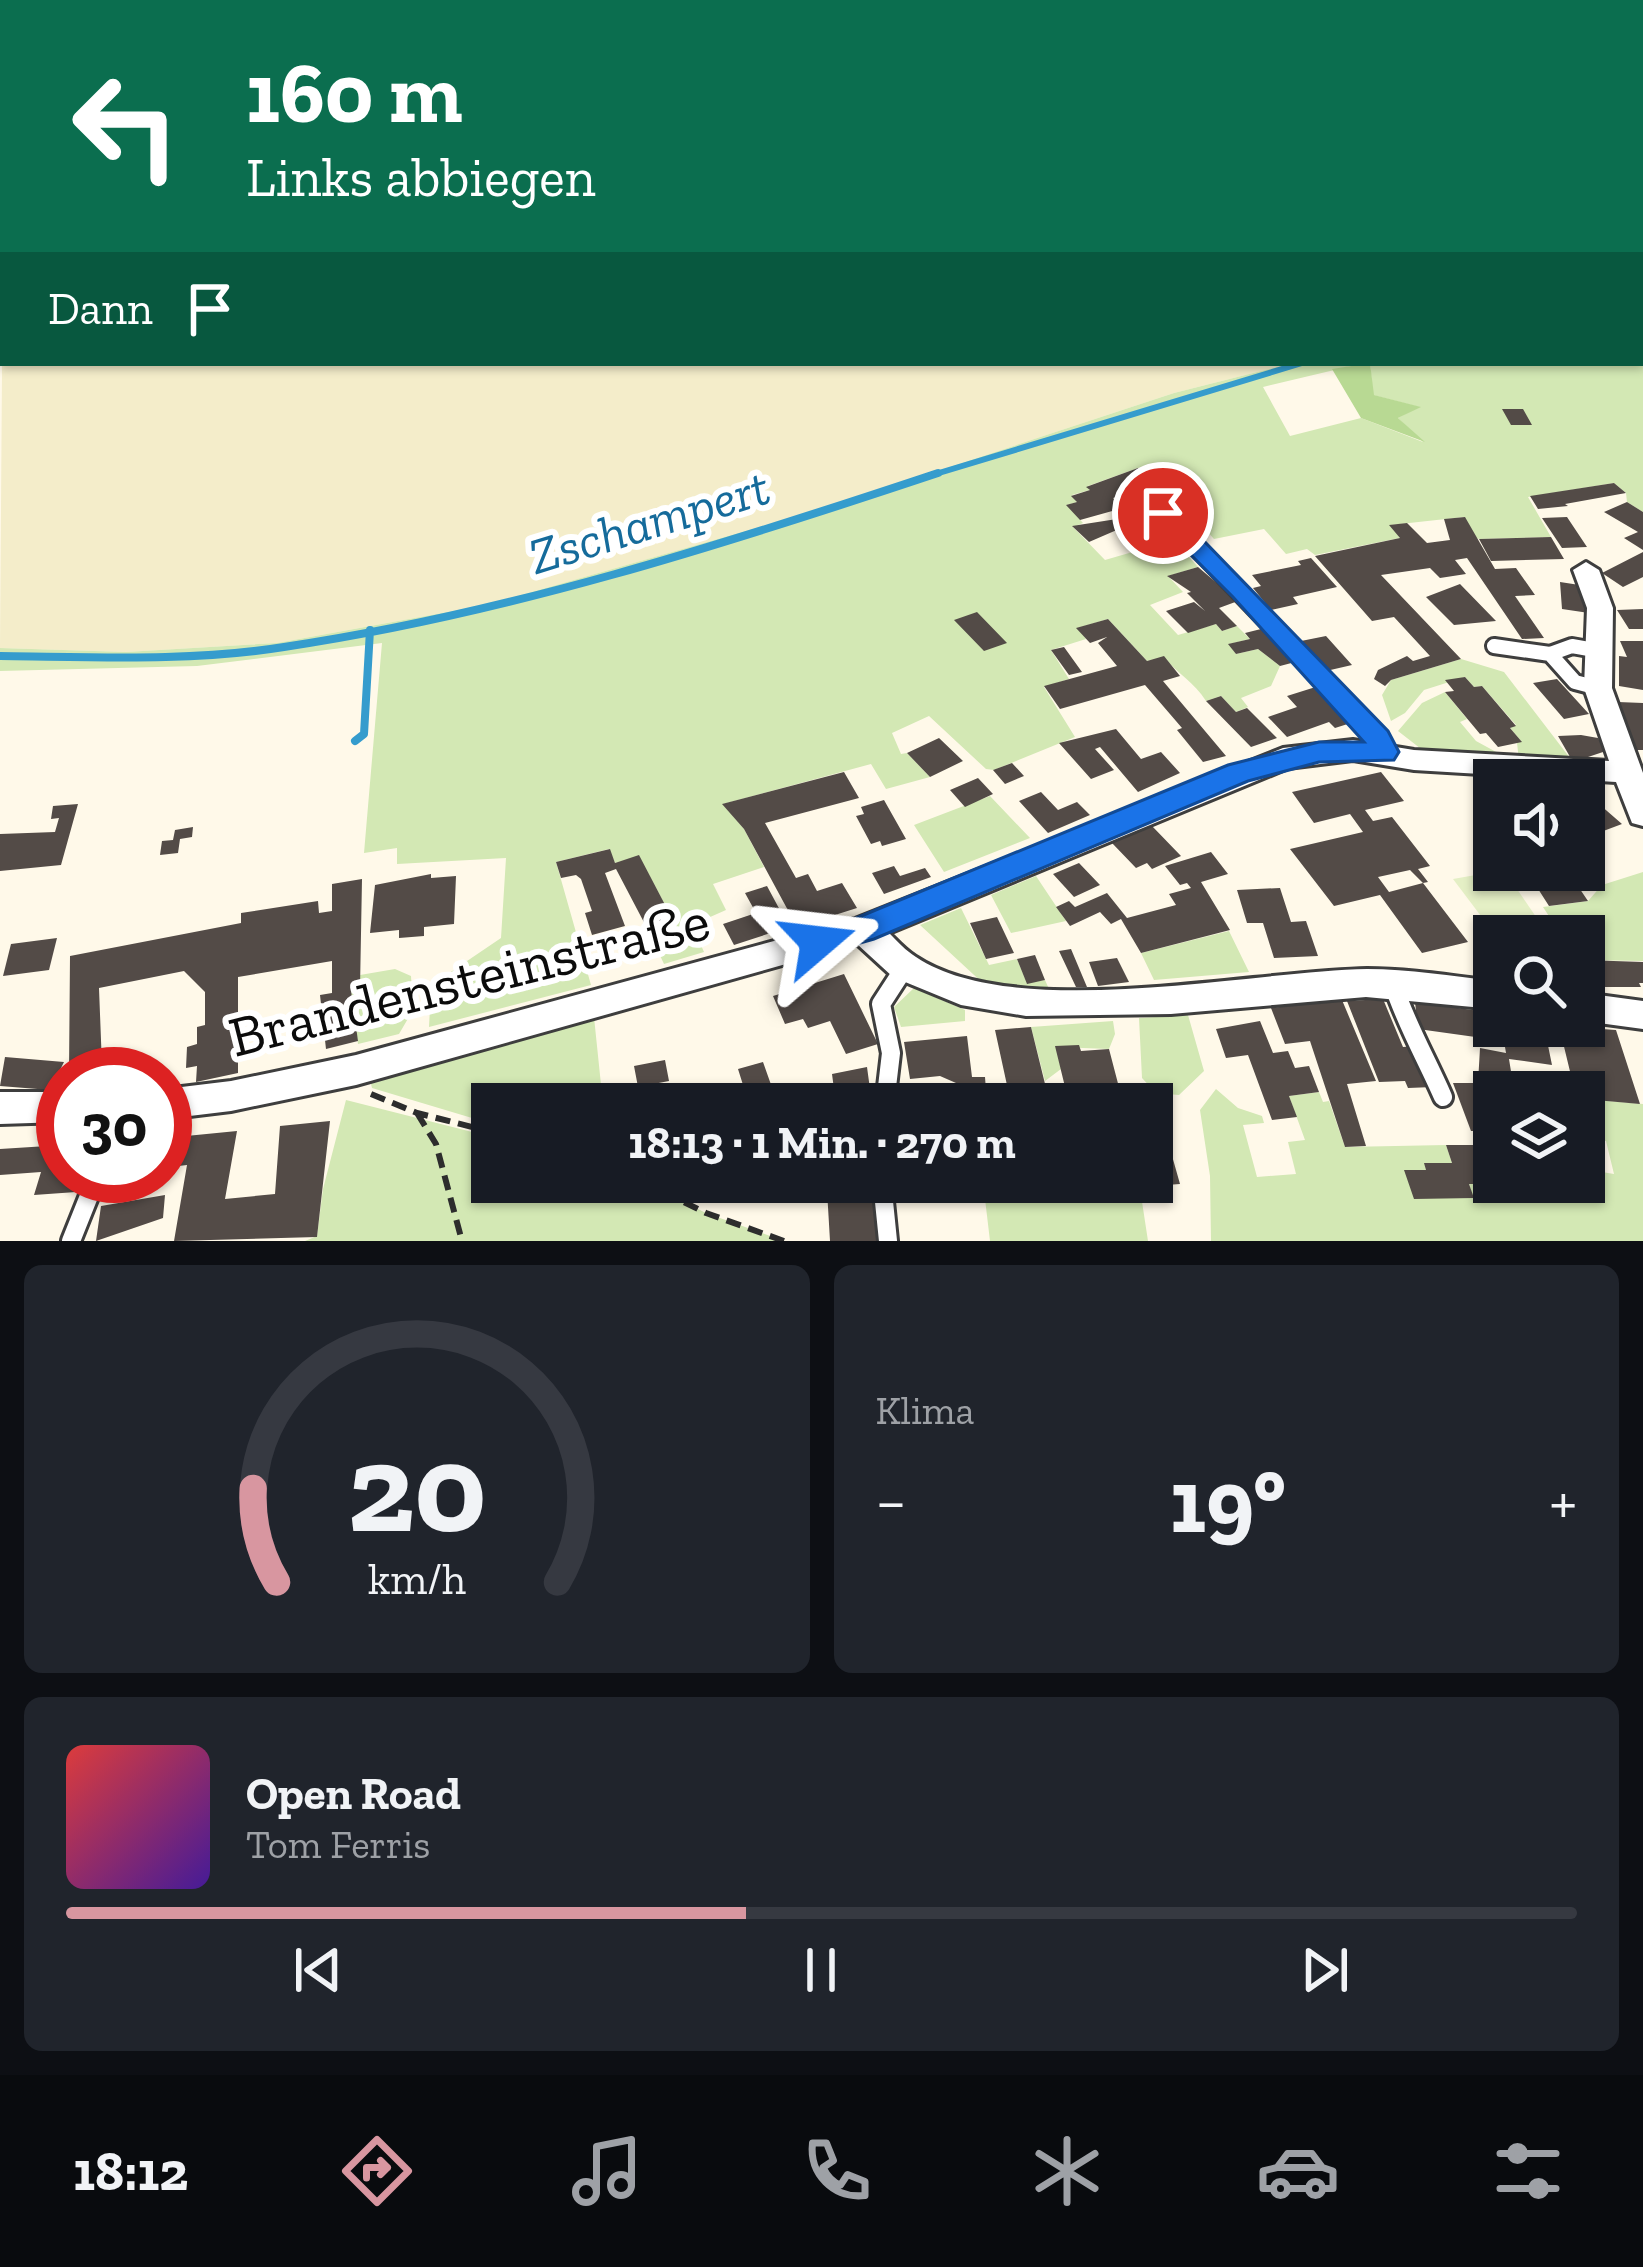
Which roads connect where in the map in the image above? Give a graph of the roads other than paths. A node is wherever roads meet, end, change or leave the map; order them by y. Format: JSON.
{"nodes":[{"id":1,"x":1163,"y":513,"type":"dead end"},
{"id":2,"x":1586,"y":570,"type":"dead end"},
{"id":3,"x":1494,"y":646,"type":"dead end"},
{"id":4,"x":1600,"y":651,"type":"junction"},
{"id":5,"x":1550,"y":655,"type":"junction"},
{"id":6,"x":1598,"y":688,"type":"junction"},
{"id":7,"x":1384,"y":752,"type":"junction"},
{"id":8,"x":1624,"y":772,"type":"junction"},
{"id":9,"x":1643,"y":815,"type":"edge"},
{"id":10,"x":862,"y":930,"type":"junction"},
{"id":11,"x":905,"y":967,"type":"junction"},
{"id":12,"x":1393,"y":984,"type":"junction"},
{"id":13,"x":1473,"y":993,"type":"edge"},
{"id":14,"x":1605,"y":1010,"type":"edge"},
{"id":15,"x":1643,"y":1015,"type":"edge"},
{"id":16,"x":887,"y":1083,"type":"edge"},
{"id":17,"x":1443,"y":1096,"type":"dead end"},
{"id":18,"x":192,"y":1101,"type":"edge"},
{"id":19,"x":36,"y":1107,"type":"edge"},
{"id":20,"x":0,"y":1108,"type":"edge"},
{"id":21,"x":87,"y":1203,"type":"edge"},
{"id":22,"x":884,"y":1203,"type":"edge"},
{"id":23,"x":71,"y":1241,"type":"edge"},
{"id":24,"x":888,"y":1241,"type":"edge"}],
"edges":[{"from":1,"to":7,"type":"lane"},
{"from":2,"to":4,"type":"street"},
{"from":3,"to":5,"type":"lane"},
{"from":4,"to":5,"type":"lane"},
{"from":4,"to":6,"type":"street"},
{"from":5,"to":6,"type":"lane"},
{"from":6,"to":8,"type":"street"},
{"from":7,"to":8,"type":"street","name":"Brandensteinstraße"},
{"from":7,"to":10,"type":"street","name":"Brandensteinstraße"},
{"from":8,"to":9,"type":"street"},
{"from":10,"to":11,"type":"street"},
{"from":10,"to":18,"type":"street","name":"Brandensteinstraße"},
{"from":11,"to":12,"type":"street"},
{"from":11,"to":16,"type":"lane"},
{"from":12,"to":13,"type":"street"},
{"from":12,"to":17,"type":"lane"},
{"from":14,"to":15,"type":"street"},
{"from":19,"to":20,"type":"street"},
{"from":21,"to":23,"type":"lane"},
{"from":22,"to":24,"type":"lane"}]}
